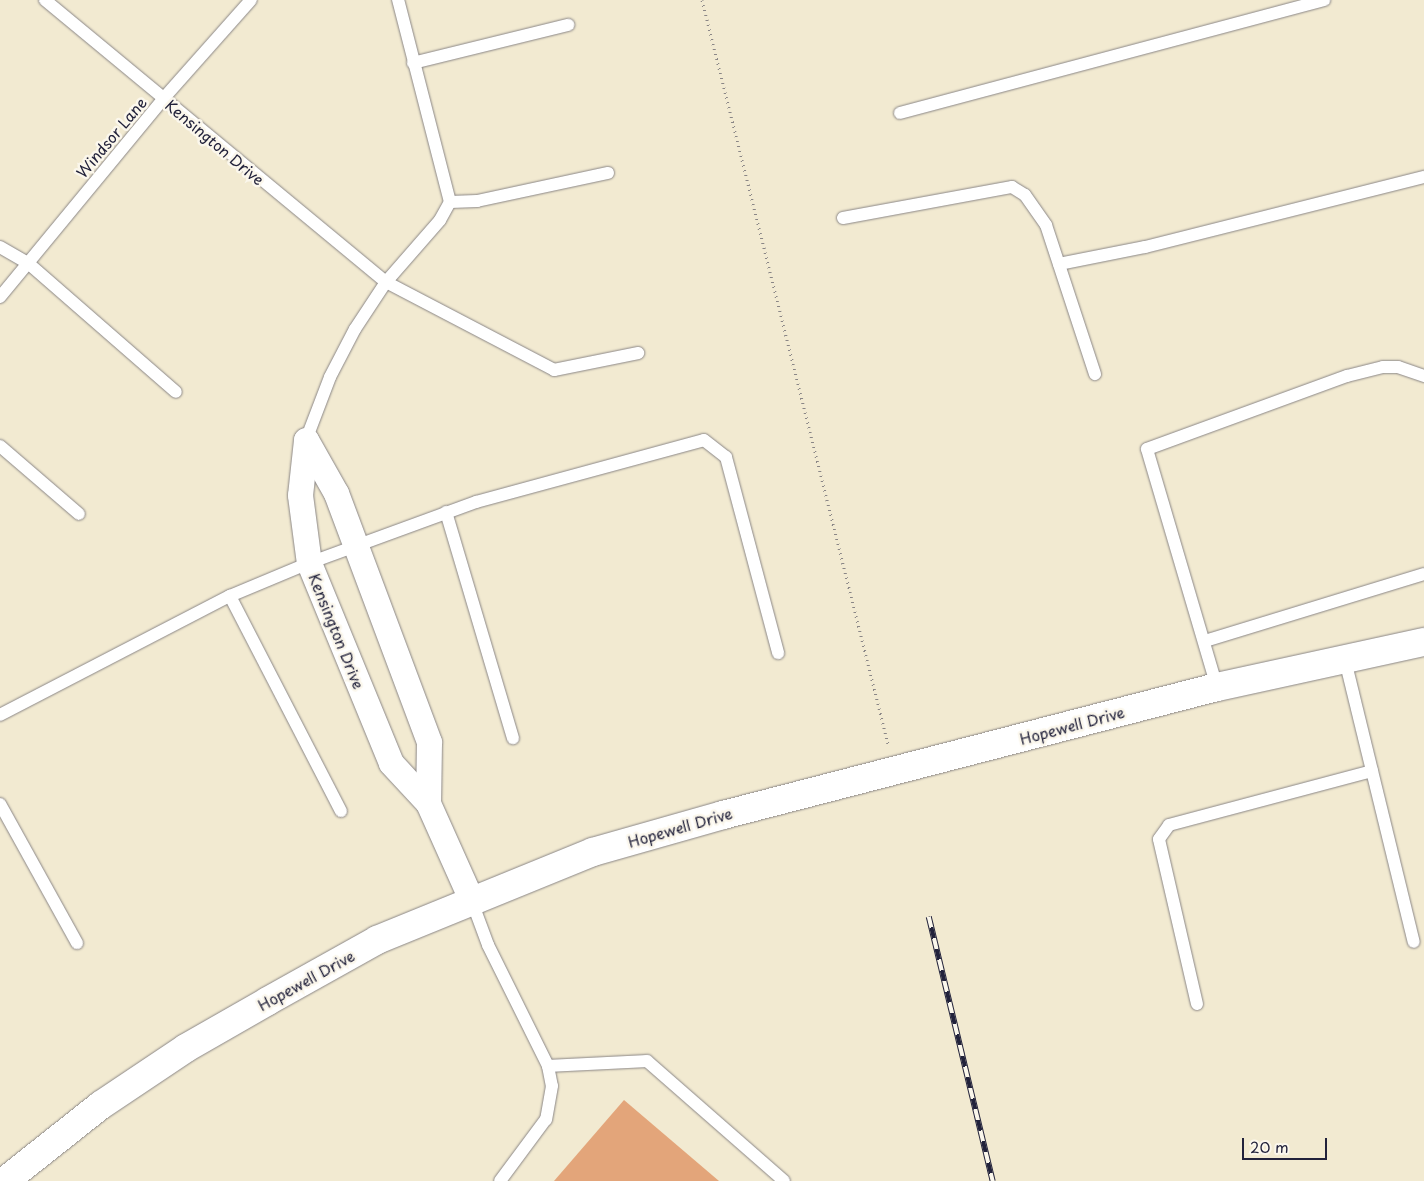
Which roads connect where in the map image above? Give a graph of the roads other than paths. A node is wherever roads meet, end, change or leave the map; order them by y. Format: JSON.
{"nodes":[{"id":1,"x":45,"y":0,"type":"edge"},
{"id":2,"x":251,"y":0,"type":"edge"},
{"id":3,"x":398,"y":0,"type":"edge"},
{"id":4,"x":1324,"y":0,"type":"edge"},
{"id":5,"x":568,"y":25,"type":"dead end"},
{"id":6,"x":413,"y":63,"type":"junction"},
{"id":7,"x":163,"y":99,"type":"junction"},
{"id":8,"x":900,"y":113,"type":"dead end"},
{"id":9,"x":608,"y":173,"type":"dead end"},
{"id":10,"x":1424,"y":177,"type":"edge"},
{"id":11,"x":450,"y":202,"type":"junction"},
{"id":12,"x":843,"y":218,"type":"dead end"},
{"id":13,"x":0,"y":247,"type":"edge"},
{"id":14,"x":28,"y":263,"type":"junction"},
{"id":15,"x":1059,"y":264,"type":"junction"},
{"id":16,"x":386,"y":282,"type":"junction"},
{"id":17,"x":0,"y":297,"type":"edge"},
{"id":18,"x":638,"y":353,"type":"dead end"},
{"id":19,"x":1095,"y":374,"type":"dead end"},
{"id":20,"x":1424,"y":376,"type":"edge"},
{"id":21,"x":176,"y":392,"type":"dead end"},
{"id":22,"x":306,"y":440,"type":"junction"},
{"id":23,"x":0,"y":446,"type":"edge"},
{"id":24,"x":446,"y":512,"type":"junction"},
{"id":25,"x":79,"y":514,"type":"dead end"},
{"id":26,"x":355,"y":545,"type":"junction"},
{"id":27,"x":309,"y":563,"type":"junction"},
{"id":28,"x":1424,"y":574,"type":"edge"},
{"id":29,"x":230,"y":596,"type":"junction"},
{"id":30,"x":1205,"y":640,"type":"junction"},
{"id":31,"x":1424,"y":642,"type":"edge"},
{"id":32,"x":778,"y":653,"type":"dead end"},
{"id":33,"x":1345,"y":660,"type":"junction"},
{"id":34,"x":1217,"y":687,"type":"junction"},
{"id":35,"x":0,"y":715,"type":"edge"},
{"id":36,"x":513,"y":738,"type":"dead end"},
{"id":37,"x":1372,"y":771,"type":"junction"},
{"id":38,"x":428,"y":803,"type":"junction"},
{"id":39,"x":0,"y":804,"type":"edge"},
{"id":40,"x":341,"y":811,"type":"dead end"},
{"id":41,"x":471,"y":899,"type":"junction"},
{"id":42,"x":1414,"y":942,"type":"dead end"},
{"id":43,"x":77,"y":943,"type":"dead end"},
{"id":44,"x":1197,"y":1004,"type":"dead end"},
{"id":45,"x":548,"y":1066,"type":"junction"},
{"id":46,"x":5,"y":1181,"type":"edge"},
{"id":47,"x":500,"y":1181,"type":"edge"},
{"id":48,"x":784,"y":1181,"type":"edge"}],
"edges":[{"from":1,"to":7,"type":"lane","name":"Kensington Drive"},
{"from":2,"to":7,"type":"lane","name":"Windsor Lane"},
{"from":3,"to":6,"type":"lane"},
{"from":4,"to":8,"type":"lane"},
{"from":5,"to":6,"type":"lane"},
{"from":6,"to":11,"type":"lane"},
{"from":7,"to":14,"type":"lane","name":"Windsor Lane"},
{"from":7,"to":16,"type":"lane","name":"Kensington Drive"},
{"from":9,"to":11,"type":"lane"},
{"from":10,"to":15,"type":"lane"},
{"from":11,"to":16,"type":"lane","name":"Kensington Drive"},
{"from":12,"to":15,"type":"lane"},
{"from":13,"to":14,"type":"lane"},
{"from":14,"to":17,"type":"lane","name":"Windsor Lane"},
{"from":14,"to":21,"type":"lane"},
{"from":15,"to":19,"type":"lane"},
{"from":16,"to":18,"type":"lane"},
{"from":16,"to":22,"type":"lane","name":"Kensington Drive"},
{"from":20,"to":30,"type":"lane"},
{"from":22,"to":26,"type":"street","name":"Kensington Drive"},
{"from":22,"to":27,"type":"street","name":"Kensington Drive"},
{"from":23,"to":25,"type":"lane"},
{"from":24,"to":26,"type":"lane"},
{"from":24,"to":32,"type":"lane"},
{"from":24,"to":36,"type":"lane"},
{"from":26,"to":27,"type":"lane"},
{"from":26,"to":38,"type":"street","name":"Kensington Drive"},
{"from":27,"to":29,"type":"lane"},
{"from":27,"to":38,"type":"street","name":"Kensington Drive"},
{"from":28,"to":30,"type":"lane"},
{"from":29,"to":35,"type":"lane"},
{"from":29,"to":40,"type":"lane"},
{"from":30,"to":34,"type":"lane"},
{"from":31,"to":33,"type":"main road","name":"Hopewell Drive"},
{"from":33,"to":34,"type":"main road","name":"Hopewell Drive"},
{"from":33,"to":37,"type":"lane"},
{"from":34,"to":41,"type":"main road","name":"Hopewell Drive"},
{"from":37,"to":42,"type":"lane"},
{"from":37,"to":44,"type":"lane"},
{"from":38,"to":41,"type":"street","name":"Kensington Drive"},
{"from":39,"to":43,"type":"lane"},
{"from":41,"to":45,"type":"lane"},
{"from":41,"to":46,"type":"main road","name":"Hopewell Drive"},
{"from":45,"to":47,"type":"lane"},
{"from":45,"to":48,"type":"lane"}]}
